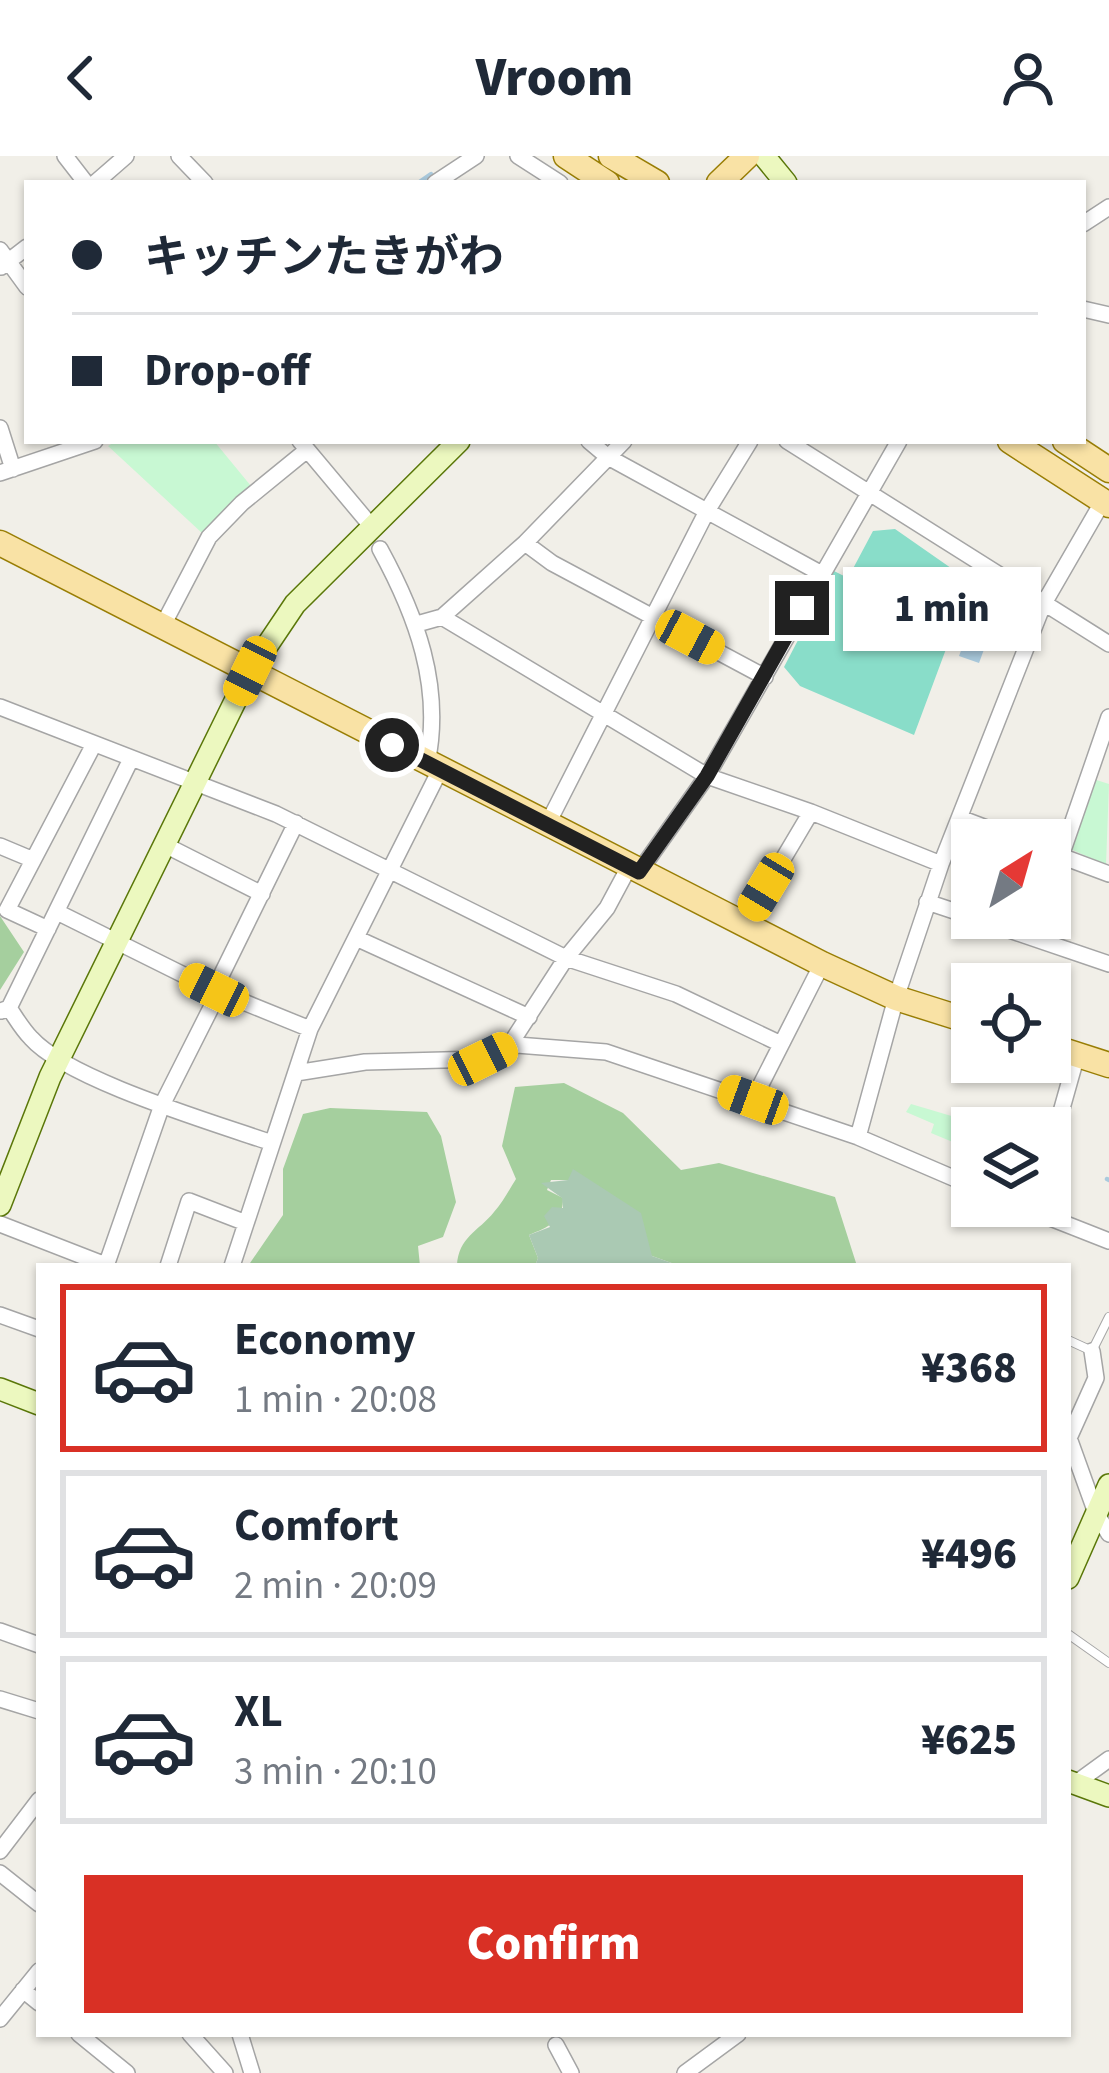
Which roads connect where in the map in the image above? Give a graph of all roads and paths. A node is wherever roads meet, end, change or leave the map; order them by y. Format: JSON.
{"nodes":[{"id":1,"x":65,"y":156,"type":"edge"},
{"id":2,"x":126,"y":156,"type":"edge"},
{"id":3,"x":179,"y":156,"type":"edge"},
{"id":4,"x":476,"y":156,"type":"edge"},
{"id":5,"x":518,"y":156,"type":"edge"},
{"id":6,"x":566,"y":156,"type":"edge"},
{"id":7,"x":747,"y":156,"type":"edge"},
{"id":8,"x":764,"y":156,"type":"edge"},
{"id":9,"x":599,"y":174,"type":"edge"},
{"id":10,"x":88,"y":180,"type":"edge"},
{"id":11,"x":95,"y":180,"type":"edge"},
{"id":12,"x":202,"y":180,"type":"edge"},
{"id":13,"x":440,"y":180,"type":"edge"},
{"id":14,"x":555,"y":180,"type":"edge"},
{"id":15,"x":638,"y":180,"type":"edge"},
{"id":16,"x":722,"y":180,"type":"edge"},
{"id":17,"x":784,"y":180,"type":"edge"},
{"id":18,"x":3,"y":260,"type":"edge"},
{"id":19,"x":24,"y":284,"type":"edge"},
{"id":20,"x":0,"y":428,"type":"edge"},
{"id":21,"x":86,"y":444,"type":"edge"},
{"id":22,"x":456,"y":444,"type":"edge"},
{"id":23,"x":593,"y":444,"type":"edge"},
{"id":24,"x":621,"y":444,"type":"edge"},
{"id":25,"x":748,"y":444,"type":"edge"},
{"id":26,"x":792,"y":444,"type":"edge"},
{"id":27,"x":897,"y":444,"type":"edge"},
{"id":28,"x":1015,"y":444,"type":"edge"},
{"id":29,"x":1070,"y":444,"type":"edge"},
{"id":30,"x":303,"y":446,"type":"edge"},
{"id":31,"x":608,"y":457,"type":"junction"},
{"id":32,"x":1109,"y":470,"type":"edge"},
{"id":33,"x":6,"y":471,"type":"edge"},
{"id":34,"x":868,"y":492,"type":"junction"},
{"id":35,"x":1106,"y":503,"type":"edge"},
{"id":36,"x":707,"y":512,"type":"junction"},
{"id":37,"x":372,"y":527,"type":"junction"},
{"id":38,"x":0,"y":543,"type":"edge"},
{"id":39,"x":525,"y":543,"type":"junction"},
{"id":40,"x":380,"y":549,"type":"dead end"},
{"id":41,"x":820,"y":573,"type":"junction"},
{"id":42,"x":1043,"y":604,"type":"junction"},
{"id":43,"x":442,"y":617,"type":"junction"},
{"id":44,"x":653,"y":617,"type":"junction"},
{"id":45,"x":417,"y":624,"type":"junction"},
{"id":46,"x":162,"y":627,"type":"junction"},
{"id":47,"x":1109,"y":644,"type":"edge"},
{"id":48,"x":250,"y":671,"type":"junction"},
{"id":49,"x":765,"y":677,"type":"junction"},
{"id":50,"x":0,"y":707,"type":"edge"},
{"id":51,"x":604,"y":714,"type":"junction"},
{"id":52,"x":1109,"y":717,"type":"edge"},
{"id":53,"x":93,"y":746,"type":"junction"},
{"id":54,"x":131,"y":759,"type":"junction"},
{"id":55,"x":434,"y":766,"type":"junction"},
{"id":56,"x":707,"y":776,"type":"junction"},
{"id":57,"x":195,"y":783,"type":"junction"},
{"id":58,"x":811,"y":812,"type":"junction"},
{"id":59,"x":960,"y":818,"type":"joint"},
{"id":60,"x":1069,"y":819,"type":"edge"},
{"id":61,"x":296,"y":823,"type":"junction"},
{"id":62,"x":547,"y":825,"type":"junction"},
{"id":63,"x":165,"y":845,"type":"junction"},
{"id":64,"x":0,"y":846,"type":"edge"},
{"id":65,"x":31,"y":859,"type":"junction"},
{"id":66,"x":1071,"y":860,"type":"edge"},
{"id":67,"x":940,"y":864,"type":"junction"},
{"id":68,"x":634,"y":869,"type":"junction"},
{"id":69,"x":390,"y":871,"type":"junction"},
{"id":70,"x":1109,"y":874,"type":"edge"},
{"id":71,"x":262,"y":894,"type":"junction"},
{"id":72,"x":927,"y":902,"type":"junction"},
{"id":73,"x":951,"y":910,"type":"edge"},
{"id":74,"x":58,"y":912,"type":"junction"},
{"id":75,"x":744,"y":925,"type":"junction"},
{"id":76,"x":48,"y":929,"type":"junction"},
{"id":77,"x":356,"y":938,"type":"junction"},
{"id":78,"x":1035,"y":939,"type":"edge"},
{"id":79,"x":117,"y":942,"type":"junction"},
{"id":80,"x":566,"y":958,"type":"junction"},
{"id":81,"x":822,"y":964,"type":"junction"},
{"id":82,"x":1109,"y":964,"type":"edge"},
{"id":83,"x":217,"y":991,"type":"junction"},
{"id":84,"x":896,"y":998,"type":"junction"},
{"id":85,"x":4,"y":1010,"type":"edge"},
{"id":86,"x":951,"y":1015,"type":"edge"},
{"id":87,"x":529,"y":1017,"type":"junction"},
{"id":88,"x":310,"y":1029,"type":"junction"},
{"id":89,"x":781,"y":1044,"type":"junction"},
{"id":90,"x":509,"y":1046,"type":"junction"},
{"id":91,"x":1071,"y":1053,"type":"edge"},
{"id":92,"x":1078,"y":1055,"type":"junction"},
{"id":93,"x":58,"y":1060,"type":"junction"},
{"id":94,"x":1109,"y":1065,"type":"edge"},
{"id":95,"x":296,"y":1073,"type":"junction"},
{"id":96,"x":753,"y":1100,"type":"junction"},
{"id":97,"x":162,"y":1105,"type":"junction"},
{"id":98,"x":1063,"y":1107,"type":"edge"},
{"id":99,"x":858,"y":1137,"type":"junction"},
{"id":100,"x":272,"y":1143,"type":"junction"},
{"id":101,"x":951,"y":1177,"type":"edge"},
{"id":102,"x":0,"y":1205,"type":"edge"},
{"id":103,"x":246,"y":1223,"type":"junction"},
{"id":104,"x":0,"y":1224,"type":"edge"},
{"id":105,"x":1071,"y":1225,"type":"edge"},
{"id":106,"x":1109,"y":1241,"type":"edge"},
{"id":107,"x":102,"y":1263,"type":"edge"},
{"id":108,"x":108,"y":1263,"type":"edge"},
{"id":109,"x":169,"y":1263,"type":"edge"},
{"id":110,"x":233,"y":1263,"type":"edge"},
{"id":111,"x":0,"y":1315,"type":"edge"},
{"id":112,"x":1109,"y":1317,"type":"edge"},
{"id":113,"x":36,"y":1329,"type":"edge"},
{"id":114,"x":1071,"y":1341,"type":"edge"},
{"id":115,"x":1092,"y":1351,"type":"junction"},
{"id":116,"x":0,"y":1389,"type":"edge"},
{"id":117,"x":36,"y":1403,"type":"edge"},
{"id":118,"x":1071,"y":1434,"type":"edge"},
{"id":119,"x":1071,"y":1444,"type":"edge"},
{"id":120,"x":1109,"y":1485,"type":"edge"},
{"id":121,"x":1096,"y":1513,"type":"junction"},
{"id":122,"x":1109,"y":1534,"type":"edge"},
{"id":123,"x":1071,"y":1571,"type":"edge"},
{"id":124,"x":0,"y":1631,"type":"edge"},
{"id":125,"x":1071,"y":1636,"type":"edge"},
{"id":126,"x":36,"y":1644,"type":"edge"},
{"id":127,"x":1109,"y":1663,"type":"edge"},
{"id":128,"x":0,"y":1699,"type":"edge"},
{"id":129,"x":36,"y":1710,"type":"edge"},
{"id":130,"x":1109,"y":1759,"type":"edge"},
{"id":131,"x":1072,"y":1782,"type":"edge"},
{"id":132,"x":1109,"y":1796,"type":"edge"},
{"id":133,"x":36,"y":1804,"type":"edge"},
{"id":134,"x":0,"y":1851,"type":"edge"},
{"id":135,"x":0,"y":1873,"type":"edge"},
{"id":136,"x":36,"y":1902,"type":"edge"},
{"id":137,"x":36,"y":1975,"type":"edge"},
{"id":138,"x":23,"y":1990,"type":"junction"},
{"id":139,"x":36,"y":2000,"type":"edge"},
{"id":140,"x":0,"y":2019,"type":"edge"},
{"id":141,"x":83,"y":2037,"type":"edge"},
{"id":142,"x":193,"y":2037,"type":"edge"},
{"id":143,"x":242,"y":2037,"type":"edge"},
{"id":144,"x":734,"y":2037,"type":"edge"},
{"id":145,"x":556,"y":2045,"type":"dead end"},
{"id":146,"x":128,"y":2073,"type":"edge"},
{"id":147,"x":225,"y":2073,"type":"edge"},
{"id":148,"x":252,"y":2073,"type":"edge"},
{"id":149,"x":571,"y":2073,"type":"edge"},
{"id":150,"x":685,"y":2073,"type":"edge"}],
"edges":[{"from":1,"to":10,"type":"street"},
{"from":2,"to":11,"type":"street"},
{"from":3,"to":12,"type":"street"},
{"from":4,"to":13,"type":"street"},
{"from":5,"to":14,"type":"street"},
{"from":6,"to":9,"type":"main road"},
{"from":7,"to":16,"type":"main road"},
{"from":8,"to":17,"type":"street"},
{"from":9,"to":15,"type":"main road"},
{"from":18,"to":19,"type":"street"},
{"from":20,"to":33,"type":"street"},
{"from":21,"to":33,"type":"street"},
{"from":22,"to":37,"type":"street"},
{"from":23,"to":31,"type":"street"},
{"from":24,"to":31,"type":"street"},
{"from":25,"to":36,"type":"street"},
{"from":26,"to":34,"type":"street"},
{"from":27,"to":34,"type":"street"},
{"from":28,"to":35,"type":"main road"},
{"from":29,"to":32,"type":"main road"},
{"from":30,"to":37,"type":"street"},
{"from":30,"to":46,"type":"street"},
{"from":31,"to":36,"type":"street"},
{"from":31,"to":39,"type":"street"},
{"from":34,"to":41,"type":"street"},
{"from":34,"to":42,"type":"street"},
{"from":35,"to":42,"type":"street"},
{"from":36,"to":41,"type":"street"},
{"from":36,"to":44,"type":"street"},
{"from":37,"to":48,"type":"street"},
{"from":38,"to":46,"type":"main road"},
{"from":39,"to":43,"type":"street"},
{"from":39,"to":44,"type":"street"},
{"from":40,"to":45,"type":"street"},
{"from":41,"to":49,"type":"street"},
{"from":42,"to":47,"type":"street"},
{"from":42,"to":59,"type":"street"},
{"from":43,"to":45,"type":"street"},
{"from":43,"to":51,"type":"street"},
{"from":44,"to":49,"type":"street"},
{"from":44,"to":51,"type":"street"},
{"from":45,"to":55,"type":"street"},
{"from":46,"to":48,"type":"main road"},
{"from":48,"to":55,"type":"main road"},
{"from":48,"to":57,"type":"street"},
{"from":49,"to":56,"type":"street"},
{"from":50,"to":53,"type":"street"},
{"from":51,"to":56,"type":"street"},
{"from":51,"to":62,"type":"street"},
{"from":52,"to":60,"type":"street"},
{"from":53,"to":54,"type":"street"},
{"from":53,"to":65,"type":"street"},
{"from":54,"to":57,"type":"street"},
{"from":54,"to":74,"type":"street"},
{"from":55,"to":62,"type":"main road"},
{"from":55,"to":69,"type":"street"},
{"from":56,"to":58,"type":"street"},
{"from":56,"to":68,"type":"street"},
{"from":57,"to":61,"type":"street"},
{"from":57,"to":63,"type":"street"},
{"from":58,"to":67,"type":"street"},
{"from":58,"to":75,"type":"street"},
{"from":59,"to":67,"type":"street"},
{"from":61,"to":69,"type":"street"},
{"from":61,"to":71,"type":"street"},
{"from":62,"to":68,"type":"main road"},
{"from":63,"to":71,"type":"street"},
{"from":63,"to":79,"type":"street"},
{"from":64,"to":65,"type":"street"},
{"from":65,"to":76,"type":"street"},
{"from":66,"to":70,"type":"street"},
{"from":67,"to":72,"type":"street"},
{"from":68,"to":75,"type":"main road"},
{"from":68,"to":80,"type":"street"},
{"from":69,"to":77,"type":"street"},
{"from":69,"to":80,"type":"street"},
{"from":71,"to":83,"type":"street"},
{"from":72,"to":73,"type":"street"},
{"from":72,"to":84,"type":"street"},
{"from":74,"to":76,"type":"street"},
{"from":74,"to":79,"type":"street"},
{"from":75,"to":81,"type":"main road"},
{"from":76,"to":85,"type":"street"},
{"from":77,"to":87,"type":"street"},
{"from":77,"to":88,"type":"street"},
{"from":78,"to":82,"type":"street"},
{"from":79,"to":83,"type":"street"},
{"from":79,"to":93,"type":"street"},
{"from":80,"to":87,"type":"street"},
{"from":80,"to":89,"type":"street"},
{"from":81,"to":84,"type":"main road"},
{"from":81,"to":89,"type":"street"},
{"from":83,"to":88,"type":"street"},
{"from":83,"to":97,"type":"street"},
{"from":84,"to":86,"type":"main road"},
{"from":84,"to":99,"type":"street"},
{"from":85,"to":93,"type":"street"},
{"from":87,"to":90,"type":"street"},
{"from":88,"to":95,"type":"street"},
{"from":89,"to":96,"type":"street"},
{"from":90,"to":95,"type":"street"},
{"from":90,"to":96,"type":"street"},
{"from":91,"to":92,"type":"main road"},
{"from":92,"to":94,"type":"main road"},
{"from":92,"to":98,"type":"street"},
{"from":93,"to":97,"type":"street"},
{"from":93,"to":102,"type":"street"},
{"from":95,"to":100,"type":"street"},
{"from":96,"to":99,"type":"street"},
{"from":97,"to":100,"type":"street"},
{"from":97,"to":108,"type":"street"},
{"from":99,"to":101,"type":"street"},
{"from":100,"to":103,"type":"street"},
{"from":103,"to":109,"type":"street"},
{"from":103,"to":110,"type":"street"},
{"from":104,"to":107,"type":"street"},
{"from":105,"to":106,"type":"street"},
{"from":111,"to":113,"type":"street"},
{"from":112,"to":115,"type":"lane"},
{"from":114,"to":115,"type":"lane"},
{"from":115,"to":118,"type":"street"},
{"from":116,"to":117,"type":"street"},
{"from":119,"to":121,"type":"street"},
{"from":120,"to":121,"type":"street"},
{"from":121,"to":122,"type":"street"},
{"from":121,"to":123,"type":"street"},
{"from":124,"to":126,"type":"street"},
{"from":125,"to":127,"type":"lane"},
{"from":128,"to":129,"type":"street"},
{"from":130,"to":131,"type":"street"},
{"from":131,"to":132,"type":"street"},
{"from":133,"to":134,"type":"street"},
{"from":135,"to":136,"type":"street"},
{"from":137,"to":138,"type":"street"},
{"from":138,"to":139,"type":"street"},
{"from":138,"to":140,"type":"street"},
{"from":141,"to":146,"type":"street"},
{"from":142,"to":147,"type":"street"},
{"from":143,"to":148,"type":"street"},
{"from":144,"to":150,"type":"street"},
{"from":145,"to":149,"type":"street"}]}
